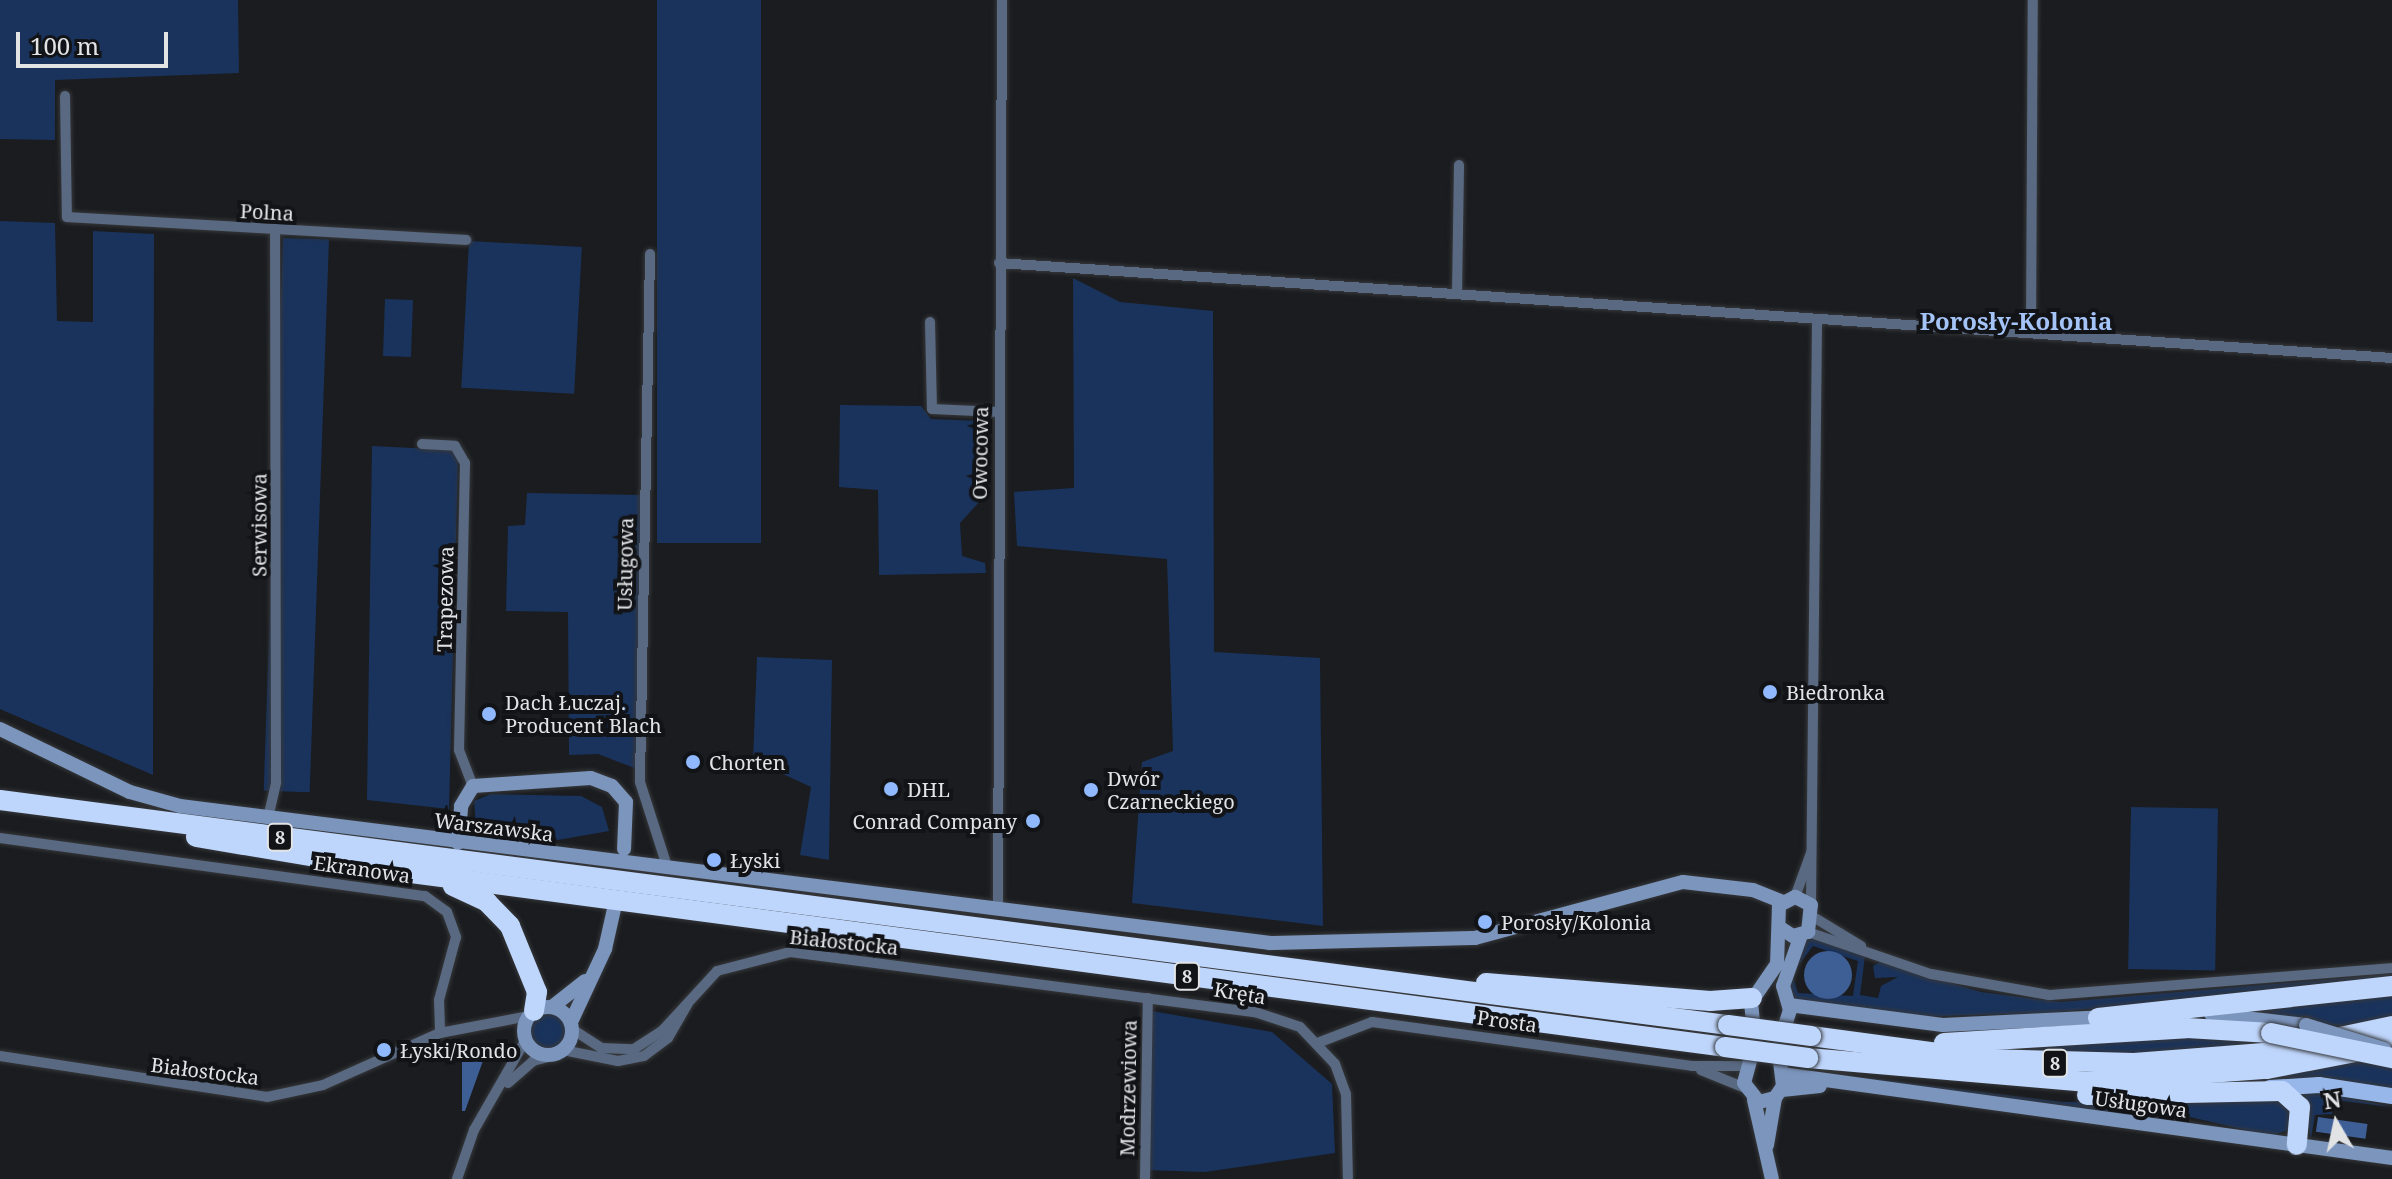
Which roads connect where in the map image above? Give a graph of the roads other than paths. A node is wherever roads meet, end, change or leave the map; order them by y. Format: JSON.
{"nodes":[{"id":1,"x":1002,"y":0,"type":"edge"},
{"id":2,"x":2033,"y":0,"type":"edge"},
{"id":3,"x":65,"y":96,"type":"dead end"},
{"id":4,"x":1459,"y":165,"type":"dead end"},
{"id":5,"x":275,"y":231,"type":"junction"},
{"id":6,"x":466,"y":240,"type":"dead end"},
{"id":7,"x":650,"y":254,"type":"dead end"},
{"id":8,"x":999,"y":263,"type":"junction"},
{"id":9,"x":1457,"y":294,"type":"junction"},
{"id":10,"x":1817,"y":320,"type":"junction"},
{"id":11,"x":930,"y":322,"type":"dead end"},
{"id":12,"x":2031,"y":333,"type":"junction"},
{"id":13,"x":2392,"y":358,"type":"edge"},
{"id":14,"x":998,"y":412,"type":"junction"},
{"id":15,"x":422,"y":444,"type":"dead end"},
{"id":16,"x":0,"y":729,"type":"edge"},
{"id":17,"x":473,"y":786,"type":"junction"},
{"id":18,"x":0,"y":800,"type":"edge"},
{"id":19,"x":105,"y":814,"type":"junction"},
{"id":20,"x":268,"y":818,"type":"junction"},
{"id":21,"x":0,"y":838,"type":"edge"},
{"id":22,"x":458,"y":843,"type":"junction"},
{"id":23,"x":1815,"y":844,"type":"junction"},
{"id":24,"x":624,"y":849,"type":"dead end"},
{"id":25,"x":668,"y":869,"type":"junction"},
{"id":26,"x":411,"y":873,"type":"junction"},
{"id":27,"x":998,"y":907,"type":"junction"},
{"id":28,"x":614,"y":909,"type":"dead end"},
{"id":29,"x":1783,"y":910,"type":"junction"},
{"id":30,"x":1813,"y":911,"type":"junction"},
{"id":31,"x":1804,"y":934,"type":"junction"},
{"id":32,"x":1866,"y":949,"type":"junction"},
{"id":33,"x":2392,"y":968,"type":"edge"},
{"id":34,"x":597,"y":970,"type":"junction"},
{"id":35,"x":1005,"y":979,"type":"joint"},
{"id":36,"x":1379,"y":981,"type":"junction"},
{"id":37,"x":2392,"y":986,"type":"edge"},
{"id":38,"x":1759,"y":994,"type":"junction"},
{"id":39,"x":692,"y":995,"type":"junction"},
{"id":40,"x":1148,"y":998,"type":"junction"},
{"id":41,"x":1787,"y":1000,"type":"junction"},
{"id":42,"x":538,"y":1011,"type":"junction"},
{"id":43,"x":2098,"y":1018,"type":"junction"},
{"id":44,"x":490,"y":1026,"type":"junction"},
{"id":45,"x":571,"y":1026,"type":"junction"},
{"id":46,"x":2392,"y":1026,"type":"edge"},
{"id":47,"x":440,"y":1033,"type":"junction"},
{"id":48,"x":525,"y":1040,"type":"junction"},
{"id":49,"x":1847,"y":1040,"type":"junction"},
{"id":50,"x":1320,"y":1042,"type":"junction"},
{"id":51,"x":2392,"y":1045,"type":"edge"},
{"id":52,"x":558,"y":1053,"type":"junction"},
{"id":53,"x":0,"y":1056,"type":"edge"},
{"id":54,"x":2392,"y":1056,"type":"edge"},
{"id":55,"x":1692,"y":1066,"type":"junction"},
{"id":56,"x":1749,"y":1066,"type":"junction"},
{"id":57,"x":1905,"y":1070,"type":"junction"},
{"id":58,"x":1782,"y":1074,"type":"junction"},
{"id":59,"x":1836,"y":1084,"type":"junction"},
{"id":60,"x":2260,"y":1089,"type":"junction"},
{"id":61,"x":498,"y":1093,"type":"junction"},
{"id":62,"x":1750,"y":1094,"type":"junction"},
{"id":63,"x":1778,"y":1094,"type":"junction"},
{"id":64,"x":2392,"y":1096,"type":"edge"},
{"id":65,"x":2297,"y":1145,"type":"junction"},
{"id":66,"x":1767,"y":1147,"type":"junction"},
{"id":67,"x":2392,"y":1158,"type":"edge"},
{"id":68,"x":457,"y":1179,"type":"edge"},
{"id":69,"x":1145,"y":1179,"type":"edge"},
{"id":70,"x":1348,"y":1179,"type":"edge"},
{"id":71,"x":1772,"y":1179,"type":"edge"}],
"edges":[{"from":1,"to":8,"type":"street","name":"Owocowa"},
{"from":2,"to":12,"type":"street"},
{"from":3,"to":5,"type":"street","name":"Polna"},
{"from":4,"to":9,"type":"street"},
{"from":5,"to":6,"type":"street","name":"Polna"},
{"from":5,"to":20,"type":"street","name":"Serwisowa"},
{"from":7,"to":25,"type":"street","name":"Usługowa"},
{"from":8,"to":9,"type":"street"},
{"from":8,"to":14,"type":"street","name":"Owocowa"},
{"from":9,"to":10,"type":"street"},
{"from":10,"to":12,"type":"street"},
{"from":10,"to":23,"type":"street"},
{"from":11,"to":14,"type":"street"},
{"from":12,"to":13,"type":"street"},
{"from":14,"to":27,"type":"street","name":"Owocowa"},
{"from":15,"to":17,"type":"street","name":"Trapezowa"},
{"from":16,"to":20,"type":"street","name":"Warszawska"},
{"from":17,"to":22,"type":"street"},
{"from":17,"to":24,"type":"street"},
{"from":18,"to":19,"type":"highway","number":"8"},
{"from":19,"to":26,"type":"highway","number":"8"},
{"from":19,"to":36,"type":"highway","number":"8"},
{"from":20,"to":22,"type":"street","name":"Warszawska"},
{"from":21,"to":47,"type":"street","name":"Ekranowa"},
{"from":22,"to":25,"type":"street","name":"Warszawska"},
{"from":23,"to":29,"type":"street"},
{"from":23,"to":30,"type":"street"},
{"from":25,"to":27,"type":"street","name":"Warszawska"},
{"from":26,"to":42,"type":"highway"},
{"from":26,"to":57,"type":"highway","number":"8","bridge":true},
{"from":27,"to":29,"type":"street","name":"Warszawska"},
{"from":28,"to":34,"type":"street"},
{"from":29,"to":30,"type":"street"},
{"from":29,"to":31,"type":"street"},
{"from":29,"to":38,"type":"street"},
{"from":30,"to":31,"type":"street"},
{"from":30,"to":32,"type":"street"},
{"from":31,"to":32,"type":"street"},
{"from":31,"to":41,"type":"street"},
{"from":32,"to":33,"type":"street"},
{"from":34,"to":42,"type":"street"},
{"from":34,"to":45,"type":"street"},
{"from":35,"to":39,"type":"street","name":"Białostocka"},
{"from":35,"to":40,"type":"street","name":"Kręta"},
{"from":36,"to":38,"type":"highway"},
{"from":36,"to":49,"type":"highway","number":"8","bridge":true},
{"from":37,"to":43,"type":"highway"},
{"from":38,"to":41,"type":"street"},
{"from":38,"to":56,"type":"street"},
{"from":39,"to":45,"type":"street","name":"Białostocka"},
{"from":39,"to":52,"type":"street","name":"Białostocka"},
{"from":40,"to":50,"type":"street","name":"Kręta"},
{"from":40,"to":69,"type":"street","name":"Modrzewiowa"},
{"from":41,"to":43,"type":"street"},
{"from":41,"to":58,"type":"street"},
{"from":42,"to":44,"type":"street","name":"Białostocka"},
{"from":42,"to":45,"type":"street"},
{"from":42,"to":48,"type":"street"},
{"from":43,"to":54,"type":"street","bridge":true},
{"from":44,"to":47,"type":"street","name":"Białostocka"},
{"from":44,"to":48,"type":"street","name":"Białostocka"},
{"from":45,"to":52,"type":"street"},
{"from":46,"to":49,"type":"highway","number":"8"},
{"from":47,"to":53,"type":"street","name":"Białostocka"},
{"from":48,"to":52,"type":"street"},
{"from":48,"to":61,"type":"street"},
{"from":49,"to":54,"type":"highway","bridge":true},
{"from":50,"to":55,"type":"street","name":"Prosta"},
{"from":50,"to":70,"type":"street"},
{"from":51,"to":57,"type":"highway","number":"8"},
{"from":52,"to":61,"type":"street"},
{"from":55,"to":56,"type":"street","name":"Prosta"},
{"from":55,"to":62,"type":"street","name":"Prosta"},
{"from":56,"to":62,"type":"street"},
{"from":57,"to":60,"type":"highway"},
{"from":58,"to":59,"type":"street"},
{"from":58,"to":63,"type":"street"},
{"from":59,"to":63,"type":"street"},
{"from":59,"to":65,"type":"street","name":"Usługowa"},
{"from":60,"to":64,"type":"main road"},
{"from":60,"to":65,"type":"highway"},
{"from":61,"to":68,"type":"street"},
{"from":62,"to":63,"type":"street"},
{"from":62,"to":66,"type":"street"},
{"from":63,"to":66,"type":"street"},
{"from":65,"to":67,"type":"street","name":"Usługowa"},
{"from":66,"to":71,"type":"street"}]}
